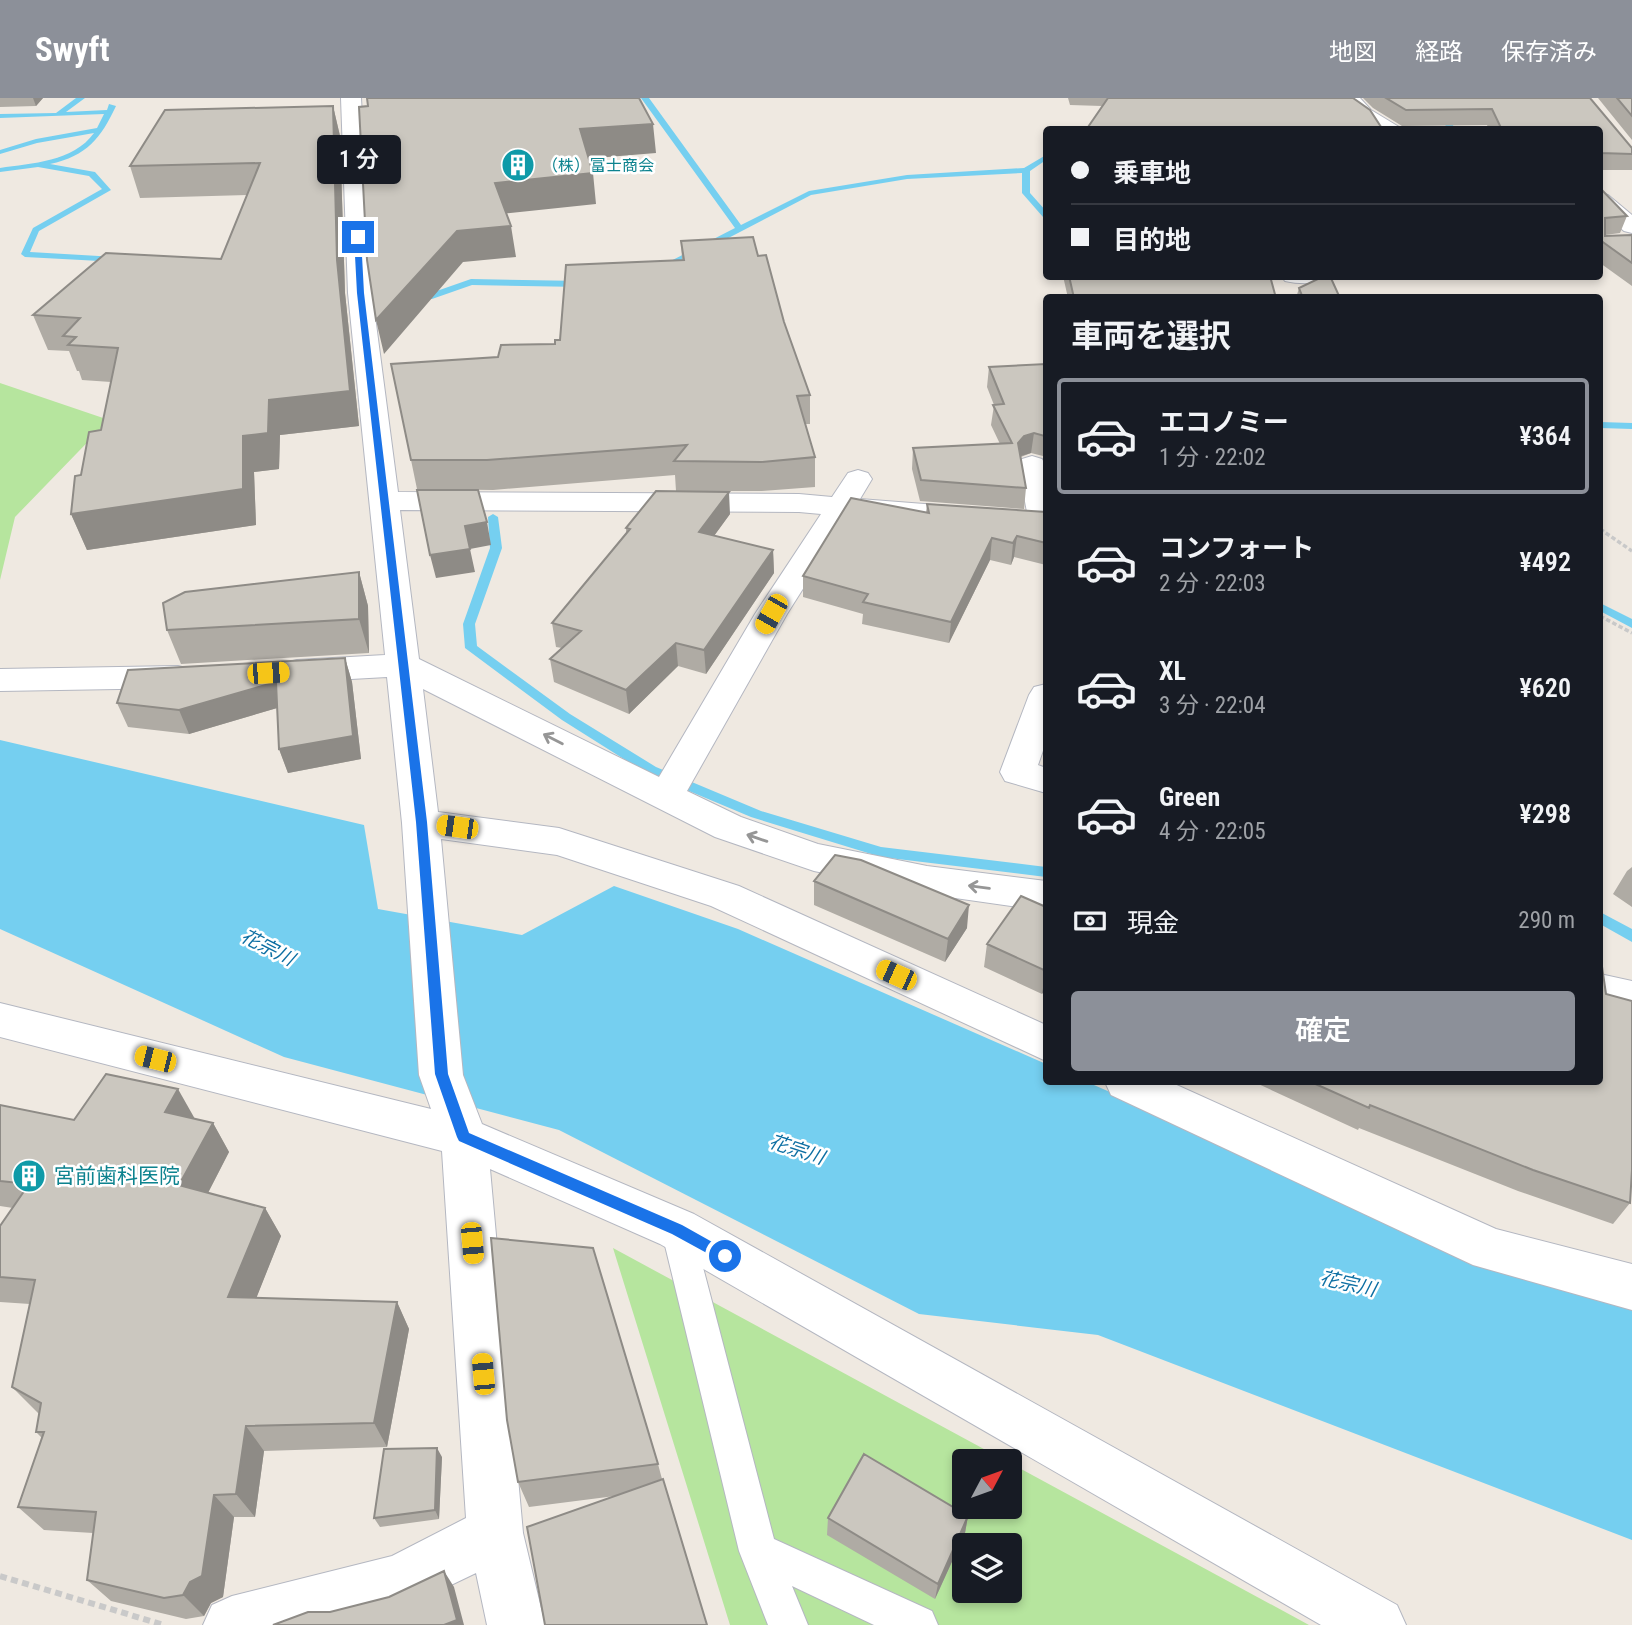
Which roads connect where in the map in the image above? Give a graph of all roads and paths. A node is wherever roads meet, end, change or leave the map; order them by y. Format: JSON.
{"nodes":[{"id":1,"x":351,"y":98,"type":"edge"},
{"id":2,"x":1349,"y":98,"type":"edge"},
{"id":3,"x":1386,"y":126,"type":"edge"},
{"id":4,"x":1603,"y":204,"type":"edge"},
{"id":5,"x":1628,"y":237,"type":"edge"},
{"id":6,"x":1032,"y":465,"type":"dead end"},
{"id":7,"x":849,"y":493,"type":"junction"},
{"id":8,"x":384,"y":502,"type":"junction"},
{"id":9,"x":1043,"y":514,"type":"edge"},
{"id":10,"x":1043,"y":523,"type":"edge"},
{"id":11,"x":1603,"y":531,"type":"edge"},
{"id":12,"x":1632,"y":551,"type":"edge"},
{"id":13,"x":1603,"y":618,"type":"edge"},
{"id":14,"x":1632,"y":633,"type":"edge"},
{"id":15,"x":403,"y":665,"type":"junction"},
{"id":16,"x":268,"y":673,"type":"edge"},
{"id":17,"x":213,"y":675,"type":"edge"},
{"id":18,"x":0,"y":680,"type":"edge"},
{"id":19,"x":1043,"y":703,"type":"edge"},
{"id":20,"x":1043,"y":779,"type":"edge"},
{"id":21,"x":674,"y":782,"type":"junction"},
{"id":22,"x":421,"y":822,"type":"junction"},
{"id":23,"x":1043,"y":896,"type":"edge"},
{"id":24,"x":1603,"y":992,"type":"edge"},
{"id":25,"x":1632,"y":998,"type":"edge"},
{"id":26,"x":0,"y":1020,"type":"edge"},
{"id":27,"x":1043,"y":1043,"type":"edge"},
{"id":28,"x":1134,"y":1085,"type":"edge"},
{"id":29,"x":464,"y":1137,"type":"junction"},
{"id":30,"x":677,"y":1229,"type":"junction"},
{"id":31,"x":1632,"y":1287,"type":"edge"},
{"id":32,"x":495,"y":1533,"type":"junction"},
{"id":33,"x":758,"y":1551,"type":"junction"},
{"id":34,"x":0,"y":1576,"type":"edge"},
{"id":35,"x":164,"y":1625,"type":"edge"},
{"id":36,"x":232,"y":1625,"type":"edge"},
{"id":37,"x":516,"y":1625,"type":"edge"},
{"id":38,"x":788,"y":1625,"type":"edge"},
{"id":39,"x":918,"y":1625,"type":"edge"},
{"id":40,"x":1377,"y":1625,"type":"edge"}],
"edges":[{"from":1,"to":8,"type":"street"},
{"from":2,"to":3,"type":"street"},
{"from":4,"to":5,"type":"street"},
{"from":6,"to":9,"type":"street"},
{"from":7,"to":8,"type":"street"},
{"from":7,"to":10,"type":"street"},
{"from":7,"to":21,"type":"street"},
{"from":8,"to":15,"type":"street"},
{"from":11,"to":12,"type":"path"},
{"from":13,"to":14,"type":"path"},
{"from":15,"to":16,"type":"street"},
{"from":21,"to":15,"type":"street","one_way":true},
{"from":15,"to":22,"type":"street"},
{"from":17,"to":18,"type":"street"},
{"from":19,"to":20,"type":"street"},
{"from":23,"to":21,"type":"street","one_way":true},
{"from":22,"to":27,"type":"street"},
{"from":22,"to":29,"type":"street"},
{"from":24,"to":25,"type":"street"},
{"from":26,"to":29,"type":"street"},
{"from":28,"to":31,"type":"street"},
{"from":29,"to":30,"type":"street"},
{"from":29,"to":32,"type":"street"},
{"from":30,"to":33,"type":"lane"},
{"from":30,"to":40,"type":"street"},
{"from":32,"to":36,"type":"street"},
{"from":32,"to":37,"type":"street"},
{"from":33,"to":38,"type":"lane"},
{"from":33,"to":39,"type":"lane"},
{"from":34,"to":35,"type":"path"}]}
